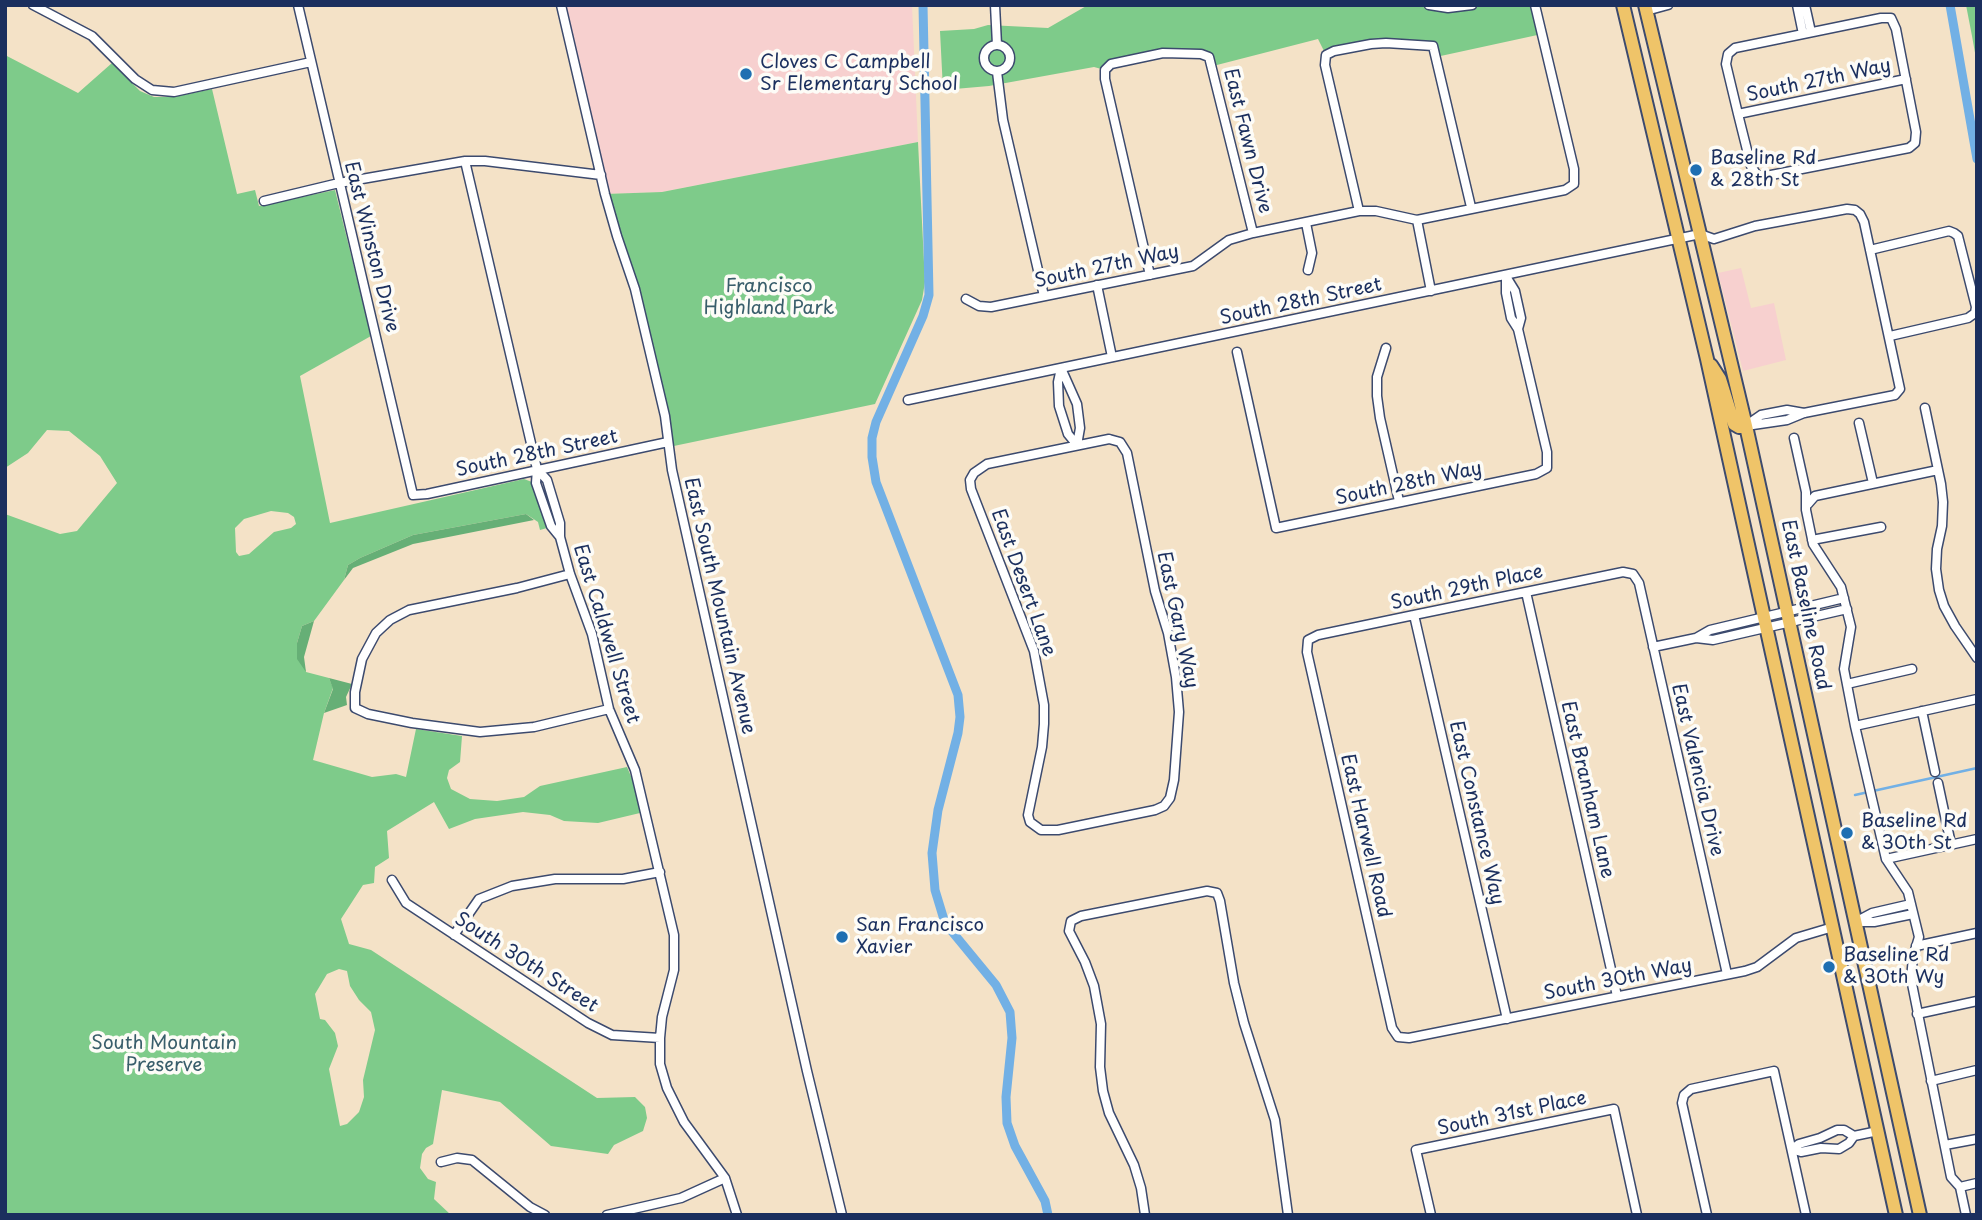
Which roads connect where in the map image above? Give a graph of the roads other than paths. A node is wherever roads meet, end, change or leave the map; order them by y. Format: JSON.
{"nodes":[{"id":1,"x":33,"y":5,"type":"edge"},
{"id":2,"x":298,"y":5,"type":"edge"},
{"id":3,"x":561,"y":5,"type":"edge"},
{"id":4,"x":995,"y":5,"type":"edge"},
{"id":5,"x":1429,"y":5,"type":"edge"},
{"id":6,"x":1472,"y":5,"type":"edge"},
{"id":7,"x":1535,"y":5,"type":"edge"},
{"id":8,"x":1623,"y":5,"type":"edge"},
{"id":9,"x":1668,"y":5,"type":"edge"},
{"id":10,"x":1642,"y":7,"type":"edge"},
{"id":11,"x":1802,"y":8,"type":"edge"},
{"id":12,"x":1807,"y":33,"type":"junction"},
{"id":13,"x":1630,"y":37,"type":"junction"},
{"id":14,"x":997,"y":45,"type":"junction"},
{"id":15,"x":311,"y":62,"type":"junction"},
{"id":16,"x":997,"y":72,"type":"junction"},
{"id":17,"x":1906,"y":79,"type":"junction"},
{"id":18,"x":1738,"y":114,"type":"junction"},
{"id":19,"x":465,"y":161,"type":"junction"},
{"id":20,"x":600,"y":176,"type":"junction"},
{"id":21,"x":339,"y":183,"type":"junction"},
{"id":22,"x":264,"y":201,"type":"dead end"},
{"id":23,"x":1471,"y":207,"type":"junction"},
{"id":24,"x":1359,"y":211,"type":"junction"},
{"id":25,"x":1417,"y":220,"type":"junction"},
{"id":26,"x":1306,"y":223,"type":"junction"},
{"id":27,"x":1253,"y":233,"type":"junction"},
{"id":28,"x":1700,"y":234,"type":"junction"},
{"id":29,"x":1678,"y":239,"type":"junction"},
{"id":30,"x":1870,"y":250,"type":"junction"},
{"id":31,"x":1308,"y":270,"type":"dead end"},
{"id":32,"x":1150,"y":275,"type":"junction"},
{"id":33,"x":1506,"y":275,"type":"junction"},
{"id":34,"x":1097,"y":285,"type":"junction"},
{"id":35,"x":1431,"y":291,"type":"junction"},
{"id":36,"x":1044,"y":296,"type":"junction"},
{"id":37,"x":967,"y":299,"type":"dead end"},
{"id":38,"x":1975,"y":313,"type":"edge"},
{"id":39,"x":1890,"y":336,"type":"junction"},
{"id":40,"x":1386,"y":348,"type":"dead end"},
{"id":41,"x":1237,"y":352,"type":"dead end"},
{"id":42,"x":1112,"y":357,"type":"junction"},
{"id":43,"x":1707,"y":359,"type":"junction"},
{"id":44,"x":1061,"y":368,"type":"junction"},
{"id":45,"x":908,"y":400,"type":"dead end"},
{"id":46,"x":1077,"y":404,"type":"junction"},
{"id":47,"x":1059,"y":408,"type":"junction"},
{"id":48,"x":1924,"y":408,"type":"dead end"},
{"id":49,"x":1859,"y":423,"type":"dead end"},
{"id":50,"x":1746,"y":426,"type":"junction"},
{"id":51,"x":1794,"y":438,"type":"dead end"},
{"id":52,"x":668,"y":442,"type":"junction"},
{"id":53,"x":1077,"y":445,"type":"junction"},
{"id":54,"x":537,"y":469,"type":"junction"},
{"id":55,"x":1938,"y":470,"type":"junction"},
{"id":56,"x":1873,"y":483,"type":"junction"},
{"id":57,"x":412,"y":495,"type":"joint"},
{"id":58,"x":1399,"y":501,"type":"junction"},
{"id":59,"x":1808,"y":504,"type":"junction"},
{"id":60,"x":557,"y":514,"type":"junction"},
{"id":61,"x":548,"y":517,"type":"junction"},
{"id":62,"x":1881,"y":527,"type":"dead end"},
{"id":63,"x":560,"y":537,"type":"junction"},
{"id":64,"x":1812,"y":540,"type":"junction"},
{"id":65,"x":570,"y":574,"type":"junction"},
{"id":66,"x":1633,"y":574,"type":"joint"},
{"id":67,"x":1526,"y":592,"type":"junction"},
{"id":68,"x":1844,"y":598,"type":"junction"},
{"id":69,"x":1821,"y":604,"type":"junction"},
{"id":70,"x":1847,"y":609,"type":"junction"},
{"id":71,"x":1414,"y":615,"type":"junction"},
{"id":72,"x":1824,"y":615,"type":"junction"},
{"id":73,"x":1788,"y":617,"type":"junction"},
{"id":74,"x":1766,"y":623,"type":"junction"},
{"id":75,"x":1308,"y":640,"type":"joint"},
{"id":76,"x":1653,"y":647,"type":"junction"},
{"id":77,"x":1977,"y":658,"type":"edge"},
{"id":78,"x":1912,"y":669,"type":"dead end"},
{"id":79,"x":1847,"y":684,"type":"junction"},
{"id":80,"x":1977,"y":699,"type":"edge"},
{"id":81,"x":609,"y":709,"type":"junction"},
{"id":82,"x":1922,"y":711,"type":"junction"},
{"id":83,"x":1855,"y":726,"type":"junction"},
{"id":84,"x":1936,"y":772,"type":"dead end"},
{"id":85,"x":1938,"y":783,"type":"dead end"},
{"id":86,"x":1035,"y":828,"type":"joint"},
{"id":87,"x":1977,"y":839,"type":"edge"},
{"id":88,"x":1951,"y":844,"type":"junction"},
{"id":89,"x":1886,"y":859,"type":"junction"},
{"id":90,"x":660,"y":872,"type":"junction"},
{"id":91,"x":392,"y":880,"type":"dead end"},
{"id":92,"x":1911,"y":904,"type":"junction"},
{"id":93,"x":1889,"y":909,"type":"junction"},
{"id":94,"x":1913,"y":914,"type":"junction"},
{"id":95,"x":1891,"y":919,"type":"junction"},
{"id":96,"x":1855,"y":922,"type":"junction"},
{"id":97,"x":1833,"y":927,"type":"junction"},
{"id":98,"x":1977,"y":933,"type":"edge"},
{"id":99,"x":454,"y":935,"type":"junction"},
{"id":100,"x":1916,"y":946,"type":"junction"},
{"id":101,"x":1727,"y":974,"type":"junction"},
{"id":102,"x":1617,"y":996,"type":"junction"},
{"id":103,"x":1977,"y":1001,"type":"edge"},
{"id":104,"x":1917,"y":1014,"type":"junction"},
{"id":105,"x":1507,"y":1019,"type":"junction"},
{"id":106,"x":1398,"y":1037,"type":"joint"},
{"id":107,"x":660,"y":1038,"type":"junction"},
{"id":108,"x":1977,"y":1070,"type":"edge"},
{"id":109,"x":1931,"y":1081,"type":"junction"},
{"id":110,"x":1901,"y":1126,"type":"junction"},
{"id":111,"x":1878,"y":1131,"type":"junction"},
{"id":112,"x":1854,"y":1136,"type":"junction"},
{"id":113,"x":1977,"y":1139,"type":"edge"},
{"id":114,"x":1945,"y":1146,"type":"junction"},
{"id":115,"x":1792,"y":1149,"type":"junction"},
{"id":116,"x":441,"y":1162,"type":"dead end"},
{"id":117,"x":725,"y":1178,"type":"junction"},
{"id":118,"x":1977,"y":1183,"type":"edge"},
{"id":119,"x":1960,"y":1187,"type":"junction"},
{"id":120,"x":545,"y":1215,"type":"edge"},
{"id":121,"x":607,"y":1215,"type":"edge"},
{"id":122,"x":737,"y":1215,"type":"edge"},
{"id":123,"x":842,"y":1215,"type":"edge"},
{"id":124,"x":1145,"y":1215,"type":"edge"},
{"id":125,"x":1288,"y":1215,"type":"edge"},
{"id":126,"x":1431,"y":1215,"type":"edge"},
{"id":127,"x":1637,"y":1215,"type":"edge"},
{"id":128,"x":1707,"y":1215,"type":"edge"},
{"id":129,"x":1806,"y":1215,"type":"edge"},
{"id":130,"x":1896,"y":1215,"type":"edge"},
{"id":131,"x":1920,"y":1215,"type":"edge"},
{"id":132,"x":1966,"y":1215,"type":"edge"}],
"edges":[{"from":1,"to":15,"type":"street"},
{"from":2,"to":15,"type":"street","name":"East Winston Drive"},
{"from":3,"to":20,"type":"street","name":"East South Mountain Avenue"},
{"from":4,"to":14,"type":"street"},
{"from":5,"to":6,"type":"street"},
{"from":7,"to":23,"type":"street","name":"South 27th Way"},
{"from":8,"to":13,"type":"main road"},
{"from":9,"to":10,"type":"street"},
{"from":10,"to":13,"type":"main road"},
{"from":10,"to":28,"type":"main road","name":"East Baseline Road"},
{"from":11,"to":12,"type":"street"},
{"from":12,"to":17,"type":"street"},
{"from":12,"to":18,"type":"street"},
{"from":13,"to":29,"type":"main road"},
{"from":14,"to":16,"type":"street"},
{"from":14,"to":16,"type":"street"},
{"from":15,"to":21,"type":"street","name":"East Winston Drive"},
{"from":16,"to":36,"type":"street"},
{"from":17,"to":18,"type":"street","name":"South 27th Way"},
{"from":17,"to":18,"type":"street"},
{"from":19,"to":20,"type":"street"},
{"from":19,"to":21,"type":"street"},
{"from":19,"to":54,"type":"street","name":"East Caldwell Street"},
{"from":20,"to":52,"type":"street","name":"East South Mountain Avenue"},
{"from":21,"to":22,"type":"street"},
{"from":21,"to":57,"type":"street","name":"East Winston Drive"},
{"from":23,"to":24,"type":"street"},
{"from":23,"to":25,"type":"street","name":"South 27th Way"},
{"from":24,"to":25,"type":"street","name":"South 27th Way"},
{"from":24,"to":26,"type":"street","name":"South 27th Way"},
{"from":25,"to":35,"type":"street"},
{"from":26,"to":27,"type":"street","name":"South 27th Way"},
{"from":26,"to":31,"type":"street"},
{"from":27,"to":32,"type":"street","name":"South 27th Way"},
{"from":27,"to":32,"type":"street","name":"East Fawn Drive"},
{"from":28,"to":29,"type":"street","name":"South 28th Street"},
{"from":28,"to":30,"type":"street","name":"South 28th Street"},
{"from":28,"to":50,"type":"main road","name":"East Baseline Road"},
{"from":29,"to":33,"type":"street","name":"South 28th Street"},
{"from":29,"to":43,"type":"main road"},
{"from":30,"to":38,"type":"street"},
{"from":30,"to":39,"type":"street"},
{"from":32,"to":34,"type":"street","name":"South 27th Way"},
{"from":33,"to":35,"type":"street","name":"South 28th Street"},
{"from":33,"to":58,"type":"street","name":"South 28th Way"},
{"from":34,"to":36,"type":"street","name":"South 27th Way"},
{"from":34,"to":42,"type":"street"},
{"from":35,"to":42,"type":"street","name":"South 28th Street"},
{"from":36,"to":37,"type":"street","name":"South 27th Way"},
{"from":38,"to":39,"type":"street"},
{"from":39,"to":50,"type":"street"},
{"from":40,"to":58,"type":"street"},
{"from":41,"to":58,"type":"street","name":"South 28th Way"},
{"from":42,"to":44,"type":"street","name":"South 28th Street"},
{"from":43,"to":50,"type":"main road"},
{"from":43,"to":74,"type":"main road"},
{"from":44,"to":45,"type":"street","name":"South 28th Street"},
{"from":44,"to":46,"type":"street"},
{"from":44,"to":47,"type":"street"},
{"from":46,"to":47,"type":"street"},
{"from":46,"to":53,"type":"street"},
{"from":47,"to":53,"type":"street"},
{"from":48,"to":55,"type":"street"},
{"from":49,"to":56,"type":"street"},
{"from":50,"to":73,"type":"main road","name":"East Baseline Road"},
{"from":51,"to":59,"type":"street"},
{"from":52,"to":54,"type":"street","name":"South 28th Street"},
{"from":52,"to":123,"type":"street","name":"East South Mountain Avenue"},
{"from":53,"to":86,"type":"street","name":"East Desert Lane"},
{"from":53,"to":86,"type":"street","name":"East Gary Way"},
{"from":54,"to":57,"type":"street","name":"South 28th Street"},
{"from":54,"to":60,"type":"street","name":"East Caldwell Street"},
{"from":54,"to":61,"type":"street","name":"East Caldwell Street"},
{"from":55,"to":56,"type":"street"},
{"from":55,"to":77,"type":"street"},
{"from":56,"to":59,"type":"street"},
{"from":59,"to":64,"type":"street"},
{"from":60,"to":61,"type":"street"},
{"from":60,"to":63,"type":"street","name":"East Caldwell Street"},
{"from":61,"to":63,"type":"street","name":"East Caldwell Street"},
{"from":62,"to":64,"type":"street"},
{"from":63,"to":65,"type":"street","name":"East Caldwell Street"},
{"from":64,"to":68,"type":"street"},
{"from":65,"to":81,"type":"street","name":"East Caldwell Street"},
{"from":65,"to":81,"type":"street"},
{"from":66,"to":67,"type":"street","name":"South 29th Place"},
{"from":66,"to":76,"type":"street","name":"East Valencia Drive"},
{"from":67,"to":71,"type":"street","name":"South 29th Place"},
{"from":67,"to":102,"type":"street","name":"East Branham Lane"},
{"from":68,"to":69,"type":"street"},
{"from":68,"to":70,"type":"street"},
{"from":69,"to":72,"type":"street"},
{"from":69,"to":73,"type":"street"},
{"from":70,"to":72,"type":"street"},
{"from":70,"to":79,"type":"street"},
{"from":71,"to":75,"type":"street","name":"South 29th Place"},
{"from":71,"to":105,"type":"street","name":"East Constance Way"},
{"from":72,"to":73,"type":"street"},
{"from":73,"to":74,"type":"street"},
{"from":73,"to":96,"type":"main road","name":"East Baseline Road"},
{"from":74,"to":76,"type":"street"},
{"from":74,"to":97,"type":"main road"},
{"from":75,"to":106,"type":"street","name":"East Harwell Road"},
{"from":76,"to":101,"type":"street","name":"East Valencia Drive"},
{"from":78,"to":79,"type":"street"},
{"from":79,"to":83,"type":"street"},
{"from":80,"to":82,"type":"street"},
{"from":81,"to":90,"type":"street","name":"East Caldwell Street"},
{"from":82,"to":83,"type":"street"},
{"from":82,"to":84,"type":"street"},
{"from":83,"to":89,"type":"street"},
{"from":85,"to":88,"type":"street"},
{"from":87,"to":88,"type":"street"},
{"from":88,"to":89,"type":"street"},
{"from":89,"to":92,"type":"street"},
{"from":90,"to":99,"type":"street"},
{"from":90,"to":107,"type":"street","name":"East Caldwell Street"},
{"from":91,"to":99,"type":"street","name":"South 30th Street"},
{"from":92,"to":93,"type":"street"},
{"from":92,"to":94,"type":"street"},
{"from":93,"to":95,"type":"street"},
{"from":93,"to":96,"type":"street"},
{"from":94,"to":95,"type":"street"},
{"from":94,"to":100,"type":"street"},
{"from":95,"to":96,"type":"street"},
{"from":96,"to":97,"type":"main road"},
{"from":96,"to":110,"type":"main road","name":"East Baseline Road"},
{"from":97,"to":101,"type":"street","name":"South 30th Way"},
{"from":97,"to":111,"type":"main road"},
{"from":98,"to":100,"type":"street"},
{"from":99,"to":107,"type":"street","name":"South 30th Street"},
{"from":100,"to":104,"type":"street"},
{"from":101,"to":102,"type":"street","name":"South 30th Way"},
{"from":102,"to":105,"type":"street","name":"South 30th Way"},
{"from":103,"to":104,"type":"street"},
{"from":104,"to":109,"type":"street"},
{"from":105,"to":106,"type":"street","name":"South 30th Way"},
{"from":107,"to":117,"type":"street","name":"East Caldwell Street"},
{"from":108,"to":109,"type":"street"},
{"from":109,"to":114,"type":"street"},
{"from":110,"to":111,"type":"main road"},
{"from":110,"to":131,"type":"main road","name":"East Baseline Road"},
{"from":111,"to":112,"type":"street"},
{"from":111,"to":130,"type":"main road"},
{"from":112,"to":115,"type":"street"},
{"from":112,"to":115,"type":"street"},
{"from":113,"to":114,"type":"street"},
{"from":114,"to":119,"type":"street"},
{"from":115,"to":128,"type":"street"},
{"from":115,"to":129,"type":"street"},
{"from":116,"to":120,"type":"street"},
{"from":117,"to":121,"type":"street"},
{"from":117,"to":122,"type":"street","name":"East Caldwell Street"},
{"from":118,"to":119,"type":"street"},
{"from":119,"to":132,"type":"street"},
{"from":124,"to":125,"type":"street"},
{"from":126,"to":127,"type":"street","name":"South 31st Place"}]}
